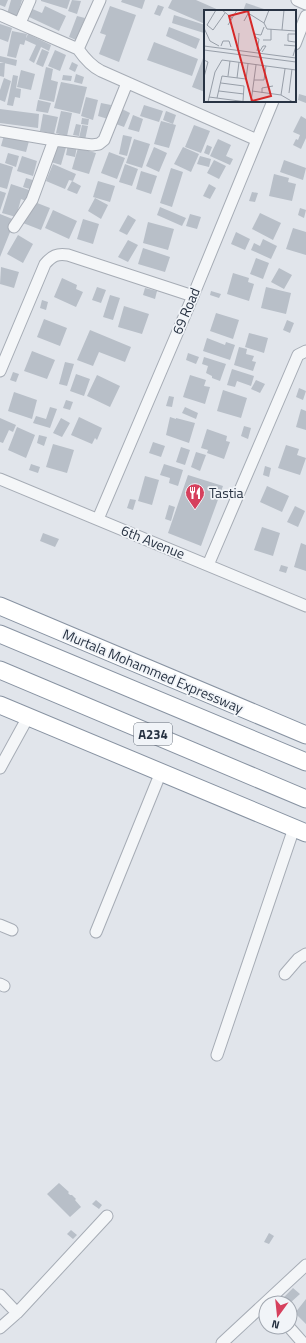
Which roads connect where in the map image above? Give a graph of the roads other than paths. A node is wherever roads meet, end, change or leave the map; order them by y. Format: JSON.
{"nodes":[{"id":1,"x":30,"y":0,"type":"edge"},
{"id":2,"x":100,"y":0,"type":"edge"},
{"id":3,"x":297,"y":0,"type":"edge"},
{"id":4,"x":306,"y":4,"type":"edge"},
{"id":5,"x":0,"y":15,"type":"edge"},
{"id":6,"x":306,"y":16,"type":"edge"},
{"id":7,"x":20,"y":23,"type":"junction"},
{"id":8,"x":296,"y":41,"type":"edge"},
{"id":9,"x":78,"y":49,"type":"junction"},
{"id":10,"x":127,"y":82,"type":"junction"},
{"id":11,"x":272,"y":102,"type":"edge"},
{"id":12,"x":0,"y":131,"type":"edge"},
{"id":13,"x":54,"y":140,"type":"junction"},
{"id":14,"x":257,"y":140,"type":"junction"},
{"id":15,"x":14,"y":227,"type":"dead end"},
{"id":16,"x":193,"y":296,"type":"junction"},
{"id":17,"x":306,"y":351,"type":"edge"},
{"id":18,"x":0,"y":371,"type":"edge"},
{"id":19,"x":0,"y":480,"type":"edge"},
{"id":20,"x":98,"y":519,"type":"junction"},
{"id":21,"x":208,"y":565,"type":"junction"},
{"id":22,"x":0,"y":606,"type":"edge"},
{"id":23,"x":306,"y":606,"type":"edge"},
{"id":24,"x":0,"y":634,"type":"edge"},
{"id":25,"x":0,"y":670,"type":"edge"},
{"id":26,"x":0,"y":705,"type":"edge"},
{"id":27,"x":28,"y":717,"type":"junction"},
{"id":28,"x":306,"y":735,"type":"edge"},
{"id":29,"x":306,"y":762,"type":"edge"},
{"id":30,"x":0,"y":768,"type":"edge"},
{"id":31,"x":161,"y":772,"type":"junction"},
{"id":32,"x":306,"y":799,"type":"edge"},
{"id":33,"x":300,"y":830,"type":"edge"},
{"id":34,"x":0,"y":925,"type":"edge"},
{"id":35,"x":12,"y":930,"type":"dead end"},
{"id":36,"x":96,"y":932,"type":"dead end"},
{"id":37,"x":306,"y":954,"type":"edge"},
{"id":38,"x":285,"y":974,"type":"dead end"},
{"id":39,"x":217,"y":1055,"type":"dead end"},
{"id":40,"x":107,"y":1216,"type":"dead end"},
{"id":41,"x":306,"y":1265,"type":"edge"},
{"id":42,"x":0,"y":1295,"type":"edge"},
{"id":43,"x":275,"y":1295,"type":"edge"},
{"id":44,"x":258,"y":1311,"type":"edge"},
{"id":45,"x":17,"y":1313,"type":"junction"},
{"id":46,"x":0,"y":1328,"type":"edge"},
{"id":47,"x":296,"y":1335,"type":"edge"},
{"id":48,"x":222,"y":1343,"type":"edge"},
{"id":49,"x":303,"y":1343,"type":"edge"}],
"edges":[{"from":1,"to":7,"type":"street"},
{"from":2,"to":9,"type":"street"},
{"from":3,"to":4,"type":"street"},
{"from":5,"to":7,"type":"street"},
{"from":6,"to":8,"type":"street"},
{"from":7,"to":9,"type":"street"},
{"from":9,"to":10,"type":"street"},
{"from":10,"to":13,"type":"street"},
{"from":10,"to":14,"type":"street"},
{"from":11,"to":14,"type":"street","name":"69 Road"},
{"from":12,"to":13,"type":"street"},
{"from":13,"to":15,"type":"street"},
{"from":14,"to":16,"type":"street","name":"69 Road"},
{"from":16,"to":18,"type":"street"},
{"from":16,"to":20,"type":"street","name":"69 Road"},
{"from":17,"to":21,"type":"street"},
{"from":19,"to":20,"type":"street","name":"6th Avenue"},
{"from":20,"to":21,"type":"street","name":"6th Avenue"},
{"from":21,"to":23,"type":"street","name":"6th Avenue"},
{"from":22,"to":28,"type":"highway","name":"Murtala Mohammed Expressway"},
{"from":24,"to":29,"type":"highway","name":"Murtala Mohammed Expressway","number":"A234"},
{"from":25,"to":32,"type":"highway","number":"A234"},
{"from":26,"to":27,"type":"highway"},
{"from":27,"to":30,"type":"street"},
{"from":27,"to":31,"type":"highway"},
{"from":31,"to":33,"type":"highway"},
{"from":31,"to":36,"type":"street"},
{"from":33,"to":39,"type":"street"},
{"from":34,"to":35,"type":"street"},
{"from":37,"to":38,"type":"street"},
{"from":40,"to":45,"type":"street"},
{"from":41,"to":43,"type":"street"},
{"from":42,"to":45,"type":"street"},
{"from":44,"to":48,"type":"street"},
{"from":45,"to":46,"type":"street"},
{"from":47,"to":49,"type":"street"}]}
